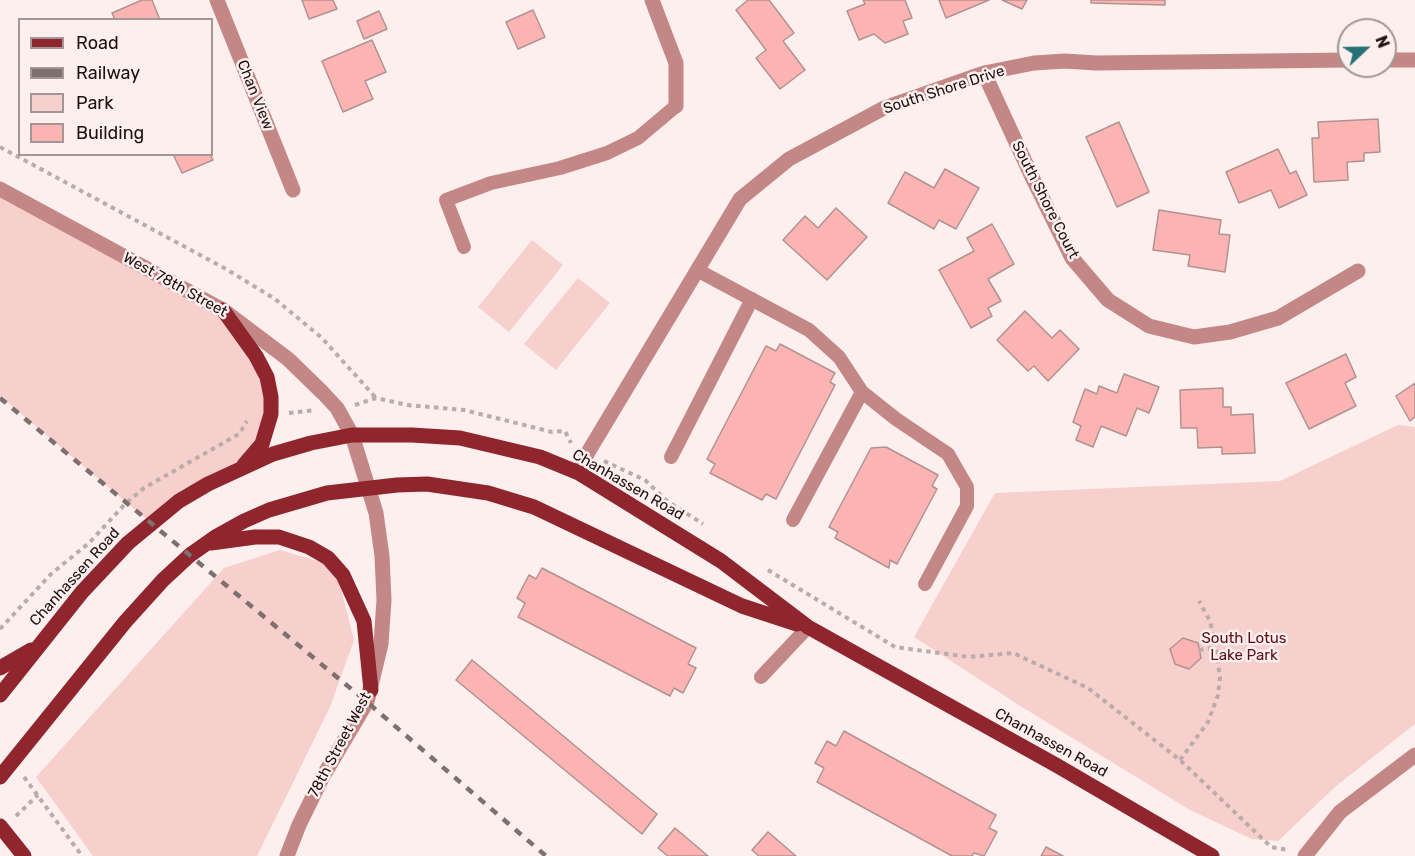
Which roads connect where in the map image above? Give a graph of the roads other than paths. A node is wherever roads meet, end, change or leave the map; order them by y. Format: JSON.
{"nodes":[{"id":1,"x":217,"y":0,"type":"edge"},
{"id":2,"x":652,"y":0,"type":"edge"},
{"id":3,"x":1337,"y":60,"type":"edge"},
{"id":4,"x":1397,"y":60,"type":"edge"},
{"id":5,"x":1415,"y":60,"type":"edge"},
{"id":6,"x":984,"y":73,"type":"junction"},
{"id":7,"x":676,"y":106,"type":"joint"},
{"id":8,"x":0,"y":189,"type":"edge"},
{"id":9,"x":293,"y":190,"type":"dead end"},
{"id":10,"x":464,"y":247,"type":"dead end"},
{"id":11,"x":697,"y":270,"type":"junction"},
{"id":12,"x":1358,"y":271,"type":"dead end"},
{"id":13,"x":752,"y":299,"type":"junction"},
{"id":14,"x":223,"y":310,"type":"junction"},
{"id":15,"x":862,"y":392,"type":"junction"},
{"id":16,"x":352,"y":435,"type":"junction"},
{"id":17,"x":671,"y":457,"type":"dead end"},
{"id":18,"x":241,"y":468,"type":"junction"},
{"id":19,"x":579,"y":473,"type":"junction"},
{"id":20,"x":368,"y":488,"type":"junction"},
{"id":21,"x":794,"y":520,"type":"dead end"},
{"id":22,"x":206,"y":544,"type":"junction"},
{"id":23,"x":925,"y":584,"type":"dead end"},
{"id":24,"x":808,"y":627,"type":"junction"},
{"id":25,"x":38,"y":645,"type":"junction"},
{"id":26,"x":0,"y":668,"type":"edge"},
{"id":27,"x":761,"y":677,"type":"dead end"},
{"id":28,"x":370,"y":690,"type":"junction"},
{"id":29,"x":0,"y":695,"type":"edge"},
{"id":30,"x":1415,"y":755,"type":"edge"},
{"id":31,"x":0,"y":777,"type":"edge"},
{"id":32,"x":1,"y":827,"type":"edge"},
{"id":33,"x":24,"y":856,"type":"edge"},
{"id":34,"x":287,"y":856,"type":"edge"},
{"id":35,"x":1212,"y":856,"type":"edge"},
{"id":36,"x":1305,"y":856,"type":"edge"}],
"edges":[{"from":1,"to":9,"type":"street","name":"Chan View"},
{"from":2,"to":7,"type":"street"},
{"from":3,"to":6,"type":"street","name":"South Shore Drive"},
{"from":4,"to":5,"type":"street"},
{"from":6,"to":11,"type":"street","name":"South Shore Drive"},
{"from":6,"to":12,"type":"street","name":"South Shore Court"},
{"from":7,"to":10,"type":"lane"},
{"from":8,"to":14,"type":"street","name":"West 78th Street"},
{"from":11,"to":13,"type":"lane"},
{"from":11,"to":19,"type":"street","name":"South Shore Drive"},
{"from":13,"to":15,"type":"lane"},
{"from":13,"to":17,"type":"lane"},
{"from":14,"to":16,"type":"street","name":"West 78th Street"},
{"from":14,"to":18,"type":"main road"},
{"from":15,"to":21,"type":"lane"},
{"from":15,"to":23,"type":"lane"},
{"from":16,"to":18,"type":"main road","name":"Chanhassen Road"},
{"from":16,"to":19,"type":"main road","name":"Chanhassen Road"},
{"from":16,"to":20,"type":"street","name":"West 78th Street"},
{"from":18,"to":25,"type":"main road","name":"Chanhassen Road"},
{"from":19,"to":24,"type":"main road","name":"Chanhassen Road"},
{"from":20,"to":22,"type":"main road","name":"Chanhassen Road"},
{"from":20,"to":24,"type":"main road","name":"Chanhassen Road"},
{"from":20,"to":28,"type":"street","name":"78th Street West"},
{"from":22,"to":28,"type":"main road"},
{"from":22,"to":31,"type":"main road","name":"Chanhassen Road"},
{"from":24,"to":27,"type":"lane"},
{"from":24,"to":35,"type":"main road","name":"Chanhassen Road"},
{"from":25,"to":26,"type":"main road"},
{"from":25,"to":29,"type":"main road","name":"Chanhassen Road"},
{"from":28,"to":34,"type":"street","name":"78th Street West"},
{"from":30,"to":36,"type":"street"},
{"from":32,"to":33,"type":"main road"}]}
